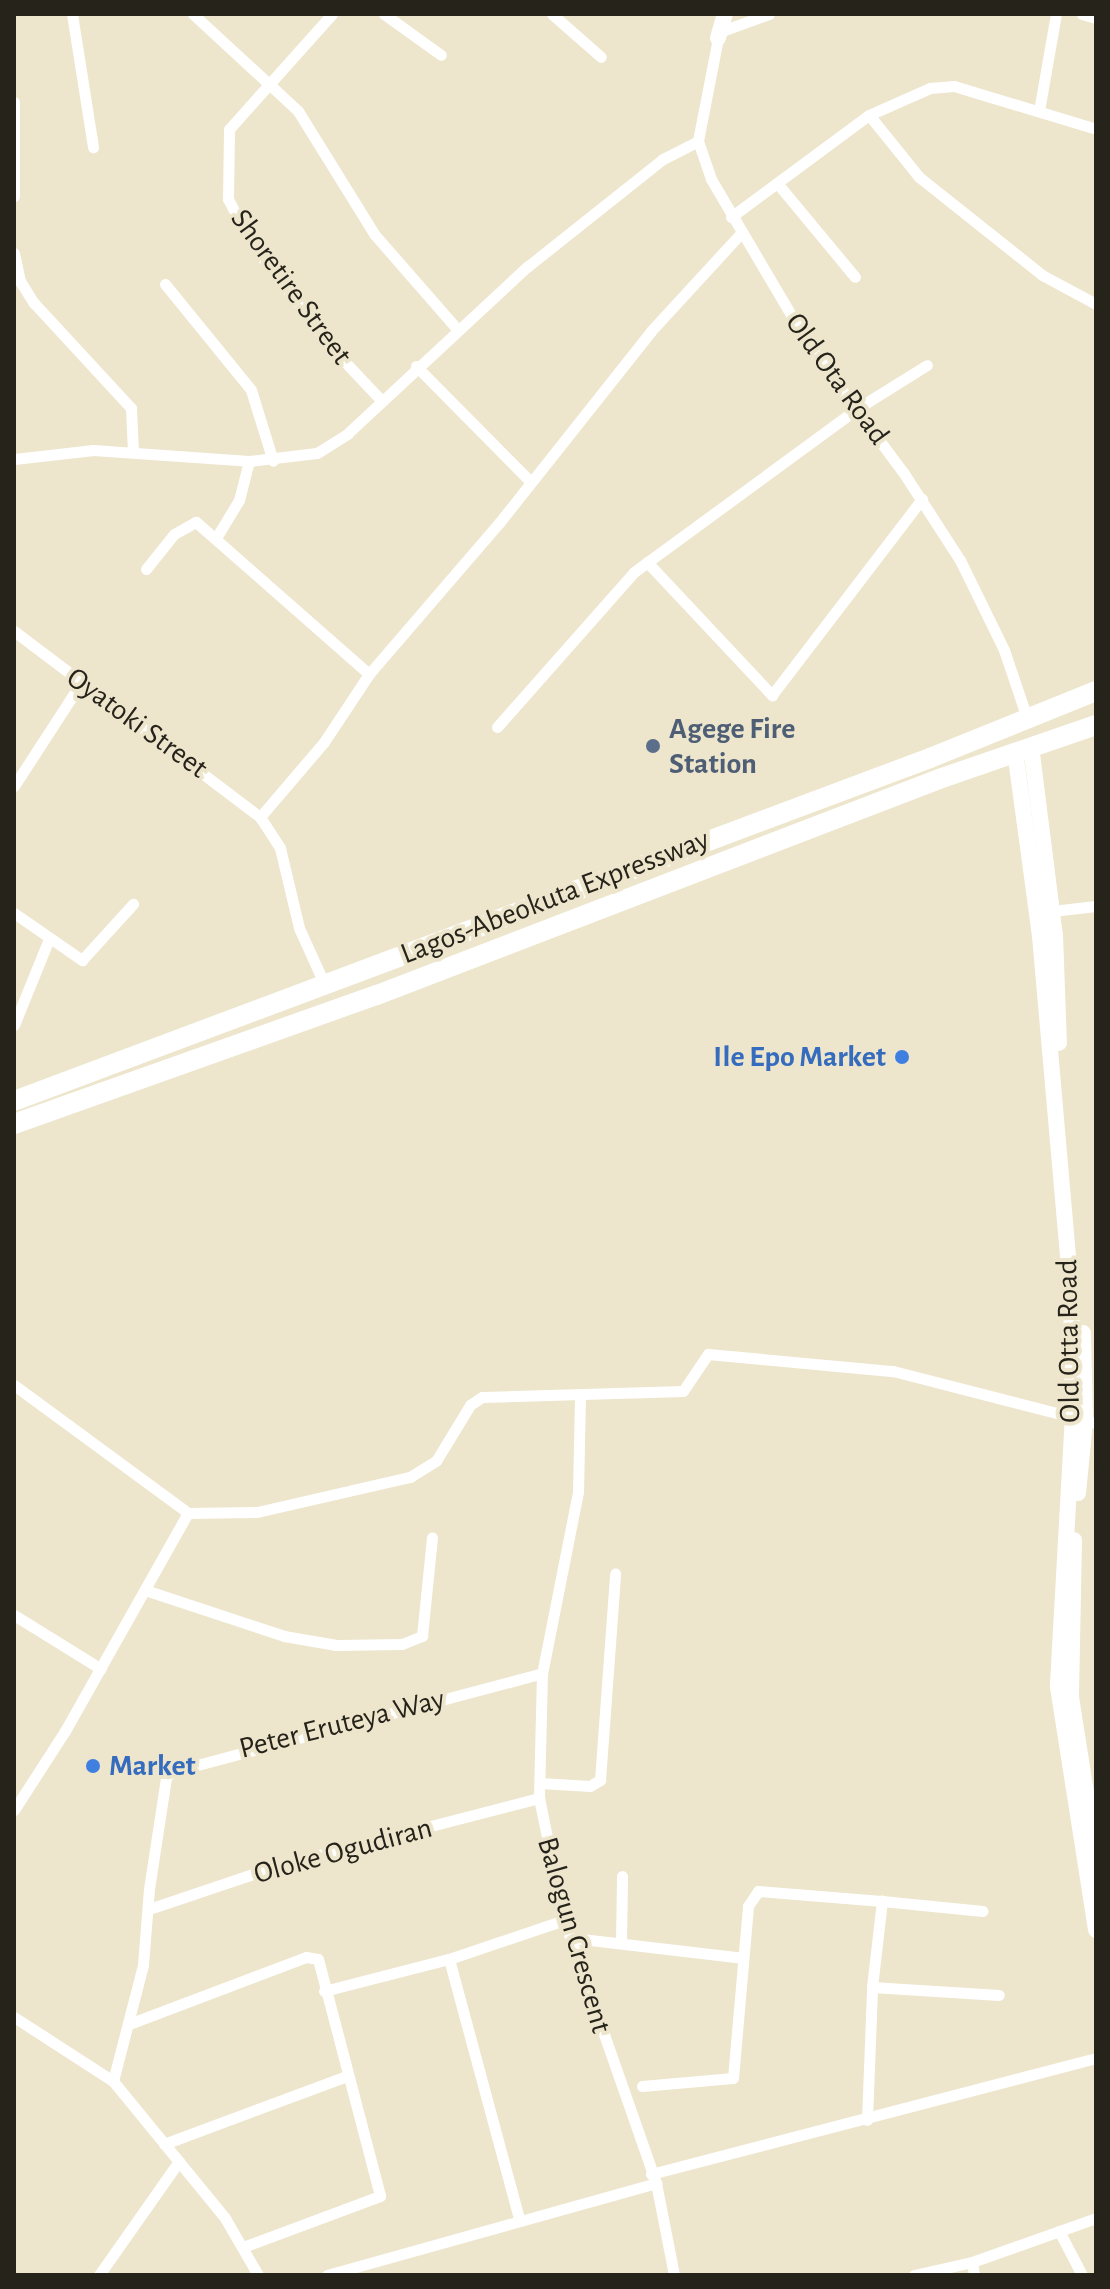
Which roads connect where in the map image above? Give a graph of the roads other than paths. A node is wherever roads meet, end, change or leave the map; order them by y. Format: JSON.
{"nodes":[{"id":1,"x":72,"y":14,"type":"edge"},
{"id":2,"x":193,"y":14,"type":"edge"},
{"id":3,"x":332,"y":14,"type":"edge"},
{"id":4,"x":384,"y":14,"type":"edge"},
{"id":5,"x":552,"y":14,"type":"edge"},
{"id":6,"x":725,"y":14,"type":"edge"},
{"id":7,"x":769,"y":14,"type":"edge"},
{"id":8,"x":1056,"y":14,"type":"edge"},
{"id":9,"x":1082,"y":14,"type":"edge"},
{"id":10,"x":1096,"y":18,"type":"edge"},
{"id":11,"x":718,"y":35,"type":"junction"},
{"id":12,"x":441,"y":55,"type":"dead end"},
{"id":13,"x":601,"y":57,"type":"dead end"},
{"id":14,"x":272,"y":85,"type":"junction"},
{"id":15,"x":14,"y":102,"type":"edge"},
{"id":16,"x":1039,"y":111,"type":"junction"},
{"id":17,"x":869,"y":115,"type":"junction"},
{"id":18,"x":1096,"y":129,"type":"edge"},
{"id":19,"x":698,"y":141,"type":"junction"},
{"id":20,"x":93,"y":147,"type":"dead end"},
{"id":21,"x":777,"y":183,"type":"junction"},
{"id":22,"x":14,"y":196,"type":"edge"},
{"id":23,"x":731,"y":217,"type":"junction"},
{"id":24,"x":741,"y":233,"type":"junction"},
{"id":25,"x":14,"y":253,"type":"edge"},
{"id":26,"x":855,"y":277,"type":"dead end"},
{"id":27,"x":165,"y":284,"type":"dead end"},
{"id":28,"x":1096,"y":304,"type":"edge"},
{"id":29,"x":456,"y":328,"type":"junction"},
{"id":30,"x":927,"y":365,"type":"dead end"},
{"id":31,"x":416,"y":366,"type":"junction"},
{"id":32,"x":381,"y":400,"type":"junction"},
{"id":33,"x":858,"y":408,"type":"junction"},
{"id":34,"x":133,"y":452,"type":"junction"},
{"id":35,"x":14,"y":459,"type":"edge"},
{"id":36,"x":249,"y":461,"type":"junction"},
{"id":37,"x":273,"y":461,"type":"junction"},
{"id":38,"x":529,"y":480,"type":"junction"},
{"id":39,"x":922,"y":499,"type":"junction"},
{"id":40,"x":216,"y":538,"type":"junction"},
{"id":41,"x":647,"y":562,"type":"junction"},
{"id":42,"x":146,"y":569,"type":"dead end"},
{"id":43,"x":14,"y":631,"type":"edge"},
{"id":44,"x":369,"y":674,"type":"junction"},
{"id":45,"x":81,"y":683,"type":"junction"},
{"id":46,"x":1096,"y":691,"type":"edge"},
{"id":47,"x":1027,"y":718,"type":"junction"},
{"id":48,"x":1096,"y":725,"type":"edge"},
{"id":49,"x":497,"y":727,"type":"dead end"},
{"id":50,"x":1023,"y":749,"type":"junction"},
{"id":51,"x":14,"y":786,"type":"edge"},
{"id":52,"x":260,"y":817,"type":"junction"},
{"id":53,"x":133,"y":904,"type":"dead end"},
{"id":54,"x":1096,"y":906,"type":"edge"},
{"id":55,"x":1052,"y":911,"type":"junction"},
{"id":56,"x":14,"y":913,"type":"edge"},
{"id":57,"x":49,"y":939,"type":"junction"},
{"id":58,"x":324,"y":983,"type":"junction"},
{"id":59,"x":14,"y":1025,"type":"edge"},
{"id":60,"x":14,"y":1101,"type":"edge"},
{"id":61,"x":14,"y":1124,"type":"edge"},
{"id":62,"x":14,"y":1385,"type":"edge"},
{"id":63,"x":580,"y":1397,"type":"junction"},
{"id":64,"x":1085,"y":1420,"type":"edge"},
{"id":65,"x":188,"y":1513,"type":"junction"},
{"id":66,"x":432,"y":1538,"type":"dead end"},
{"id":67,"x":615,"y":1574,"type":"dead end"},
{"id":68,"x":145,"y":1590,"type":"junction"},
{"id":69,"x":14,"y":1615,"type":"edge"},
{"id":70,"x":101,"y":1669,"type":"junction"},
{"id":71,"x":542,"y":1673,"type":"junction"},
{"id":72,"x":540,"y":1783,"type":"junction"},
{"id":73,"x":1090,"y":1792,"type":"edge"},
{"id":74,"x":539,"y":1798,"type":"junction"},
{"id":75,"x":14,"y":1810,"type":"edge"},
{"id":76,"x":1096,"y":1856,"type":"edge"},
{"id":77,"x":622,"y":1876,"type":"dead end"},
{"id":78,"x":882,"y":1901,"type":"junction"},
{"id":79,"x":149,"y":1909,"type":"junction"},
{"id":80,"x":983,"y":1911,"type":"dead end"},
{"id":81,"x":564,"y":1920,"type":"junction"},
{"id":82,"x":1096,"y":1930,"type":"edge"},
{"id":83,"x":573,"y":1938,"type":"junction"},
{"id":84,"x":621,"y":1942,"type":"junction"},
{"id":85,"x":742,"y":1958,"type":"junction"},
{"id":86,"x":449,"y":1959,"type":"junction"},
{"id":87,"x":872,"y":1987,"type":"junction"},
{"id":88,"x":324,"y":1991,"type":"junction"},
{"id":89,"x":999,"y":1995,"type":"dead end"},
{"id":90,"x":14,"y":2017,"type":"edge"},
{"id":91,"x":129,"y":2024,"type":"junction"},
{"id":92,"x":1096,"y":2058,"type":"edge"},
{"id":93,"x":347,"y":2076,"type":"junction"},
{"id":94,"x":113,"y":2081,"type":"junction"},
{"id":95,"x":642,"y":2086,"type":"dead end"},
{"id":96,"x":867,"y":2120,"type":"junction"},
{"id":97,"x":164,"y":2144,"type":"junction"},
{"id":98,"x":179,"y":2161,"type":"junction"},
{"id":99,"x":654,"y":2178,"type":"junction"},
{"id":100,"x":519,"y":2218,"type":"junction"},
{"id":101,"x":1096,"y":2218,"type":"edge"},
{"id":102,"x":1059,"y":2231,"type":"junction"},
{"id":103,"x":243,"y":2247,"type":"junction"},
{"id":104,"x":972,"y":2262,"type":"junction"},
{"id":105,"x":99,"y":2275,"type":"edge"},
{"id":106,"x":258,"y":2275,"type":"edge"},
{"id":107,"x":327,"y":2275,"type":"edge"},
{"id":108,"x":674,"y":2275,"type":"edge"},
{"id":109,"x":914,"y":2275,"type":"edge"},
{"id":110,"x":974,"y":2275,"type":"edge"},
{"id":111,"x":1082,"y":2275,"type":"edge"}],
"edges":[{"from":1,"to":20,"type":"street"},
{"from":2,"to":14,"type":"street"},
{"from":3,"to":14,"type":"street","name":"Shoretire Street"},
{"from":4,"to":12,"type":"street"},
{"from":5,"to":13,"type":"street"},
{"from":6,"to":11,"type":"main road"},
{"from":7,"to":11,"type":"street"},
{"from":8,"to":16,"type":"street"},
{"from":9,"to":10,"type":"street"},
{"from":11,"to":19,"type":"street"},
{"from":14,"to":29,"type":"street"},
{"from":14,"to":32,"type":"street","name":"Shoretire Street"},
{"from":15,"to":22,"type":"street"},
{"from":16,"to":17,"type":"street"},
{"from":16,"to":18,"type":"street"},
{"from":17,"to":21,"type":"street"},
{"from":17,"to":28,"type":"street"},
{"from":19,"to":23,"type":"street","name":"Old Ota Road"},
{"from":19,"to":29,"type":"street"},
{"from":21,"to":23,"type":"street"},
{"from":21,"to":26,"type":"street"},
{"from":23,"to":24,"type":"street","name":"Old Ota Road"},
{"from":24,"to":33,"type":"street","name":"Old Ota Road"},
{"from":24,"to":38,"type":"street"},
{"from":25,"to":34,"type":"street"},
{"from":27,"to":37,"type":"street"},
{"from":29,"to":31,"type":"street"},
{"from":30,"to":33,"type":"street"},
{"from":31,"to":32,"type":"street"},
{"from":31,"to":38,"type":"street"},
{"from":32,"to":37,"type":"street"},
{"from":33,"to":39,"type":"street","name":"Old Ota Road"},
{"from":33,"to":41,"type":"street"},
{"from":34,"to":35,"type":"street"},
{"from":34,"to":36,"type":"street"},
{"from":36,"to":37,"type":"street"},
{"from":36,"to":40,"type":"street"},
{"from":38,"to":44,"type":"street"},
{"from":39,"to":41,"type":"street"},
{"from":39,"to":47,"type":"street","name":"Old Ota Road"},
{"from":40,"to":42,"type":"street"},
{"from":40,"to":44,"type":"street"},
{"from":41,"to":49,"type":"street"},
{"from":43,"to":45,"type":"street","name":"Oyatoki Street"},
{"from":44,"to":52,"type":"street"},
{"from":45,"to":51,"type":"street"},
{"from":45,"to":52,"type":"street","name":"Oyatoki Street"},
{"from":46,"to":47,"type":"highway","name":"Lagos-Abeokuta Expressway"},
{"from":47,"to":58,"type":"highway","name":"Lagos-Abeokuta Expressway"},
{"from":48,"to":50,"type":"highway","name":"Lagos-Abeokuta Expressway"},
{"from":50,"to":55,"type":"main road"},
{"from":50,"to":61,"type":"highway","name":"Lagos-Abeokuta Expressway"},
{"from":50,"to":64,"type":"main road","name":"Old Otta Road"},
{"from":52,"to":58,"type":"street"},
{"from":53,"to":57,"type":"street"},
{"from":54,"to":55,"type":"street"},
{"from":55,"to":64,"type":"main road"},
{"from":56,"to":57,"type":"street"},
{"from":57,"to":59,"type":"street"},
{"from":58,"to":60,"type":"highway","name":"Lagos-Abeokuta Expressway"},
{"from":62,"to":65,"type":"street"},
{"from":63,"to":64,"type":"street"},
{"from":63,"to":65,"type":"street"},
{"from":63,"to":71,"type":"street","name":"Balogun Crescent"},
{"from":64,"to":73,"type":"main road","name":"Old Otta Road"},
{"from":64,"to":82,"type":"main road","name":"Old Otta Road"},
{"from":65,"to":68,"type":"street"},
{"from":66,"to":68,"type":"street"},
{"from":67,"to":72,"type":"street"},
{"from":68,"to":70,"type":"street"},
{"from":69,"to":70,"type":"street"},
{"from":70,"to":75,"type":"street"},
{"from":71,"to":72,"type":"street","name":"Balogun Crescent"},
{"from":71,"to":79,"type":"street","name":"Peter Eruteya Way"},
{"from":72,"to":74,"type":"street","name":"Balogun Crescent"},
{"from":73,"to":76,"type":"main road","name":"Old Otta Road"},
{"from":74,"to":79,"type":"street","name":"Oloke Ogudiran"},
{"from":74,"to":81,"type":"street","name":"Balogun Crescent"},
{"from":77,"to":84,"type":"street"},
{"from":78,"to":80,"type":"street"},
{"from":78,"to":85,"type":"street"},
{"from":78,"to":87,"type":"street"},
{"from":79,"to":91,"type":"street","name":"Peter Eruteya Way"},
{"from":81,"to":83,"type":"street","name":"Balogun Crescent"},
{"from":81,"to":86,"type":"street"},
{"from":83,"to":84,"type":"street"},
{"from":83,"to":99,"type":"street","name":"Balogun Crescent"},
{"from":84,"to":85,"type":"street"},
{"from":85,"to":95,"type":"street"},
{"from":86,"to":88,"type":"street"},
{"from":86,"to":100,"type":"street"},
{"from":87,"to":89,"type":"street"},
{"from":87,"to":96,"type":"street"},
{"from":88,"to":91,"type":"street"},
{"from":88,"to":93,"type":"street"},
{"from":90,"to":94,"type":"street"},
{"from":91,"to":94,"type":"street","name":"Peter Eruteya Way"},
{"from":92,"to":96,"type":"street"},
{"from":93,"to":97,"type":"street"},
{"from":93,"to":103,"type":"street"},
{"from":94,"to":97,"type":"street"},
{"from":96,"to":99,"type":"street"},
{"from":97,"to":98,"type":"street"},
{"from":98,"to":103,"type":"street"},
{"from":98,"to":105,"type":"street"},
{"from":99,"to":100,"type":"street"},
{"from":99,"to":108,"type":"street","name":"Balogun Crescent"},
{"from":100,"to":107,"type":"street"},
{"from":101,"to":102,"type":"street"},
{"from":102,"to":104,"type":"street"},
{"from":102,"to":111,"type":"street"},
{"from":103,"to":106,"type":"street"},
{"from":104,"to":109,"type":"street"},
{"from":104,"to":110,"type":"street"}]}
